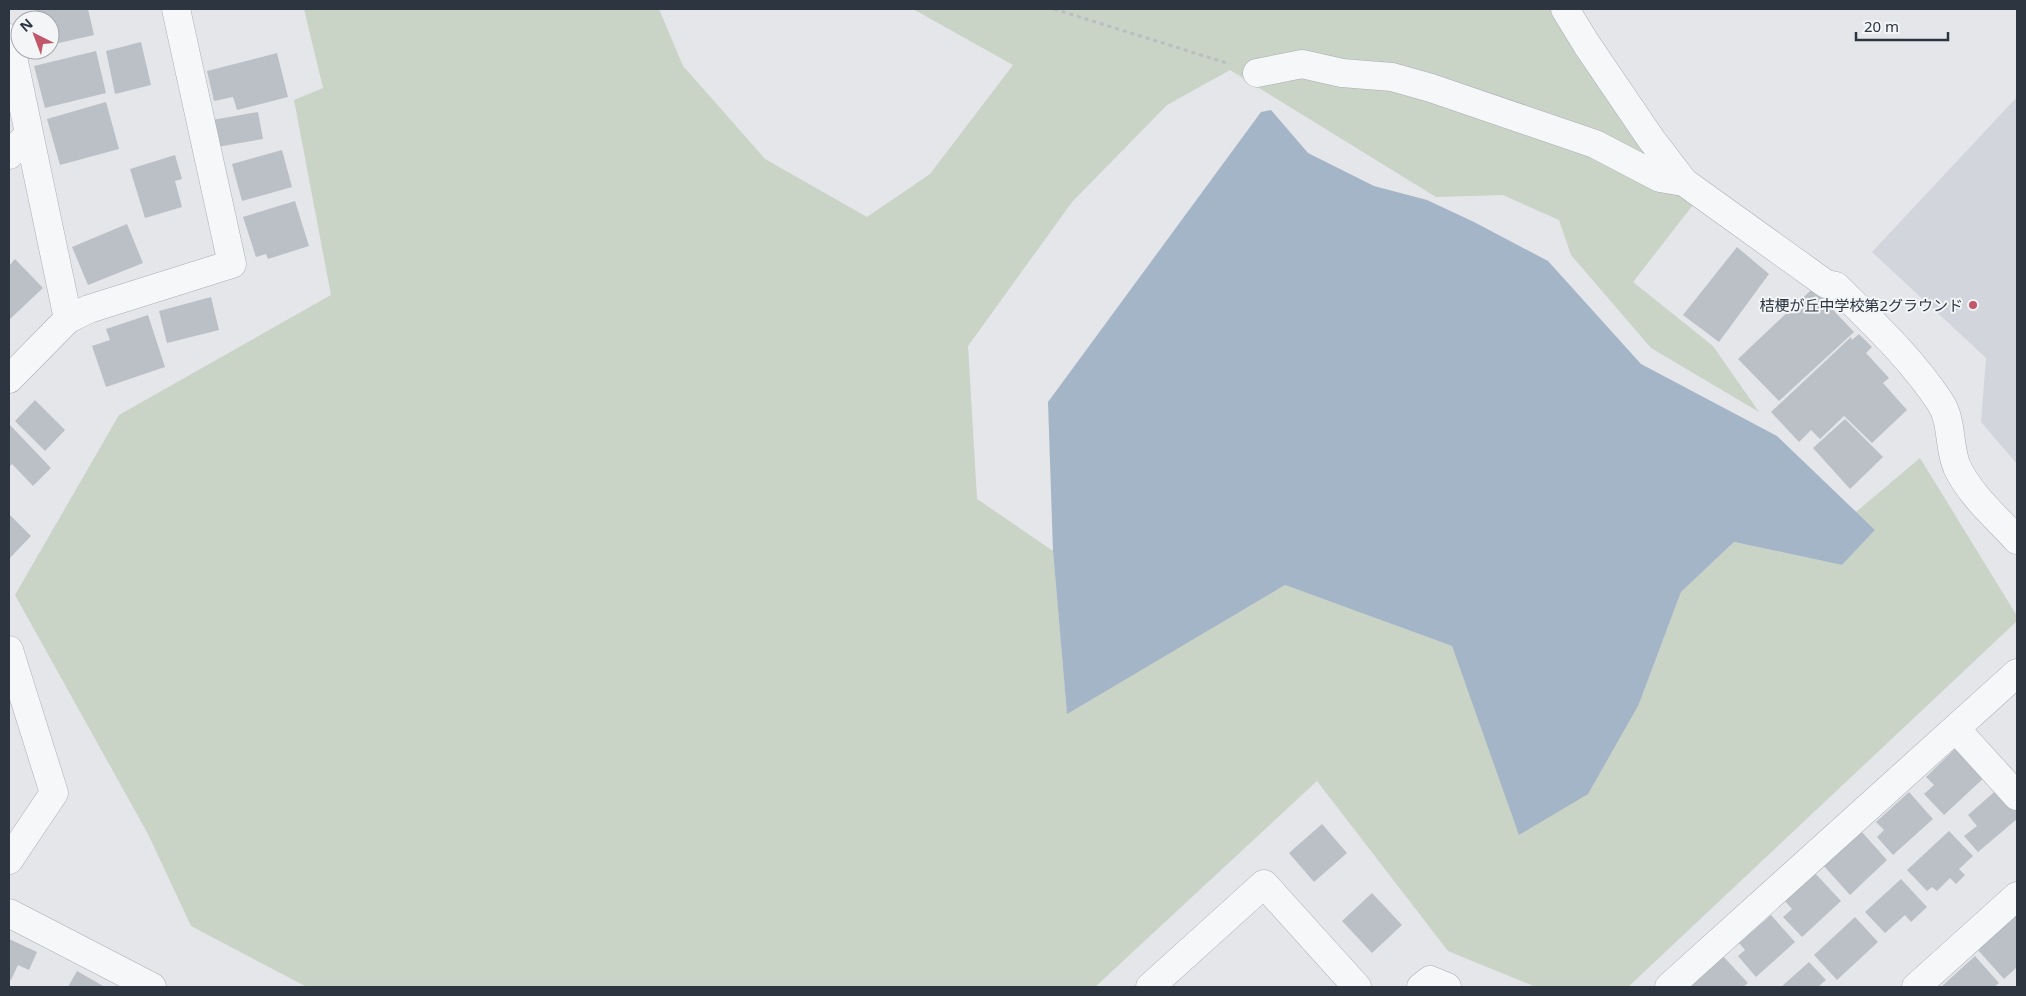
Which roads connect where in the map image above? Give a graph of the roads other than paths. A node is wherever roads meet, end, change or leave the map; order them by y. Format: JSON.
{"nodes":[{"id":1,"x":176,"y":9,"type":"edge"},
{"id":2,"x":1565,"y":9,"type":"edge"},
{"id":3,"x":9,"y":38,"type":"edge"},
{"id":4,"x":1257,"y":73,"type":"road end"},
{"id":5,"x":28,"y":135,"type":"junction"},
{"id":6,"x":9,"y":155,"type":"edge"},
{"id":7,"x":1684,"y":182,"type":"junction"},
{"id":8,"x":68,"y":319,"type":"junction"},
{"id":9,"x":9,"y":379,"type":"edge"},
{"id":10,"x":2017,"y":540,"type":"edge"},
{"id":11,"x":9,"y":650,"type":"edge"},
{"id":12,"x":2017,"y":673,"type":"edge"},
{"id":13,"x":1956,"y":729,"type":"junction"},
{"id":14,"x":2017,"y":796,"type":"edge"},
{"id":15,"x":9,"y":860,"type":"edge"},
{"id":16,"x":2017,"y":896,"type":"edge"},
{"id":17,"x":9,"y":913,"type":"edge"},
{"id":18,"x":152,"y":987,"type":"edge"},
{"id":19,"x":1150,"y":987,"type":"edge"},
{"id":20,"x":1357,"y":987,"type":"edge"},
{"id":21,"x":1421,"y":987,"type":"edge"},
{"id":22,"x":1447,"y":987,"type":"edge"},
{"id":23,"x":1670,"y":987,"type":"edge"},
{"id":24,"x":1916,"y":987,"type":"edge"}],
"edges":[{"from":1,"to":8,"type":"street"},
{"from":2,"to":7,"type":"street"},
{"from":3,"to":5,"type":"street"},
{"from":4,"to":7,"type":"street"},
{"from":5,"to":6,"type":"street"},
{"from":5,"to":8,"type":"street"},
{"from":7,"to":10,"type":"street"},
{"from":8,"to":9,"type":"street"},
{"from":11,"to":15,"type":"street"},
{"from":12,"to":13,"type":"street"},
{"from":13,"to":14,"type":"street"},
{"from":13,"to":23,"type":"street"},
{"from":16,"to":24,"type":"street"},
{"from":17,"to":18,"type":"street"},
{"from":19,"to":20,"type":"street"},
{"from":21,"to":22,"type":"street"}]}
